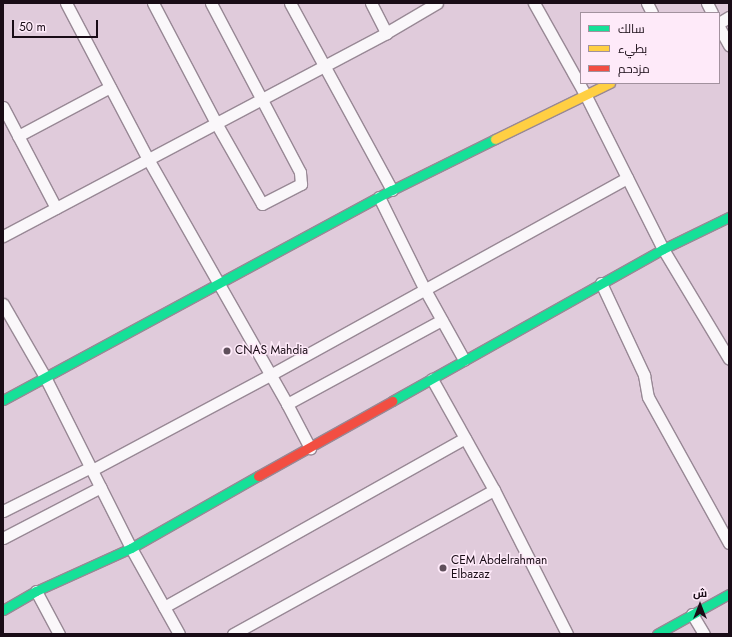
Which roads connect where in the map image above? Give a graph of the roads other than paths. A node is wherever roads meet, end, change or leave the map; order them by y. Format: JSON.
{"nodes":[{"id":1,"x":66,"y":3,"type":"edge"},
{"id":2,"x":153,"y":3,"type":"edge"},
{"id":3,"x":211,"y":3,"type":"edge"},
{"id":4,"x":290,"y":3,"type":"edge"},
{"id":5,"x":371,"y":3,"type":"edge"},
{"id":6,"x":437,"y":3,"type":"edge"},
{"id":7,"x":534,"y":3,"type":"edge"},
{"id":8,"x":647,"y":3,"type":"edge"},
{"id":9,"x":707,"y":3,"type":"edge"},
{"id":10,"x":652,"y":12,"type":"edge"},
{"id":11,"x":712,"y":12,"type":"edge"},
{"id":12,"x":729,"y":17,"type":"edge"},
{"id":13,"x":720,"y":22,"type":"edge"},
{"id":14,"x":720,"y":29,"type":"edge"},
{"id":15,"x":386,"y":33,"type":"junction"},
{"id":16,"x":729,"y":46,"type":"edge"},
{"id":17,"x":325,"y":65,"type":"junction"},
{"id":18,"x":608,"y":84,"type":"edge"},
{"id":19,"x":110,"y":87,"type":"junction"},
{"id":20,"x":586,"y":96,"type":"junction"},
{"id":21,"x":262,"y":99,"type":"junction"},
{"id":22,"x":3,"y":107,"type":"edge"},
{"id":23,"x":216,"y":123,"type":"junction"},
{"id":24,"x":18,"y":136,"type":"junction"},
{"id":25,"x":148,"y":159,"type":"junction"},
{"id":26,"x":627,"y":178,"type":"junction"},
{"id":27,"x":392,"y":190,"type":"junction"},
{"id":28,"x":379,"y":197,"type":"junction"},
{"id":29,"x":56,"y":208,"type":"junction"},
{"id":30,"x":729,"y":217,"type":"edge"},
{"id":31,"x":3,"y":236,"type":"edge"},
{"id":32,"x":663,"y":249,"type":"junction"},
{"id":33,"x":219,"y":283,"type":"junction"},
{"id":34,"x":601,"y":283,"type":"junction"},
{"id":35,"x":424,"y":288,"type":"junction"},
{"id":36,"x":3,"y":304,"type":"edge"},
{"id":37,"x":442,"y":320,"type":"junction"},
{"id":38,"x":729,"y":359,"type":"edge"},
{"id":39,"x":464,"y":360,"type":"junction"},
{"id":40,"x":270,"y":375,"type":"junction"},
{"id":41,"x":45,"y":377,"type":"junction"},
{"id":42,"x":432,"y":379,"type":"junction"},
{"id":43,"x":3,"y":400,"type":"edge"},
{"id":44,"x":287,"y":404,"type":"junction"},
{"id":45,"x":465,"y":438,"type":"junction"},
{"id":46,"x":310,"y":448,"type":"junction"},
{"id":47,"x":92,"y":469,"type":"junction"},
{"id":48,"x":101,"y":487,"type":"junction"},
{"id":49,"x":494,"y":490,"type":"junction"},
{"id":50,"x":3,"y":511,"type":"edge"},
{"id":51,"x":3,"y":538,"type":"edge"},
{"id":52,"x":729,"y":543,"type":"edge"},
{"id":53,"x":131,"y":548,"type":"junction"},
{"id":54,"x":36,"y":591,"type":"junction"},
{"id":55,"x":729,"y":594,"type":"edge"},
{"id":56,"x":164,"y":607,"type":"junction"},
{"id":57,"x":723,"y":608,"type":"dead end"},
{"id":58,"x":3,"y":610,"type":"edge"},
{"id":59,"x":694,"y":618,"type":"junction"},
{"id":60,"x":59,"y":634,"type":"edge"},
{"id":61,"x":179,"y":634,"type":"edge"},
{"id":62,"x":233,"y":634,"type":"edge"},
{"id":63,"x":567,"y":634,"type":"edge"},
{"id":64,"x":657,"y":634,"type":"edge"},
{"id":65,"x":675,"y":634,"type":"edge"},
{"id":66,"x":704,"y":634,"type":"edge"}],
"edges":[{"from":1,"to":19,"type":"street"},
{"from":2,"to":23,"type":"street"},
{"from":3,"to":21,"type":"street"},
{"from":4,"to":17,"type":"street"},
{"from":5,"to":15,"type":"street"},
{"from":6,"to":15,"type":"street"},
{"from":7,"to":20,"type":"street"},
{"from":8,"to":10,"type":"street"},
{"from":9,"to":11,"type":"street"},
{"from":12,"to":13,"type":"street"},
{"from":14,"to":16,"type":"street"},
{"from":15,"to":17,"type":"street"},
{"from":17,"to":21,"type":"street"},
{"from":17,"to":27,"type":"street"},
{"from":18,"to":20,"type":"street"},
{"from":19,"to":24,"type":"street"},
{"from":19,"to":25,"type":"street"},
{"from":20,"to":26,"type":"street"},
{"from":20,"to":27,"type":"street"},
{"from":21,"to":23,"type":"street"},
{"from":21,"to":23,"type":"street"},
{"from":22,"to":24,"type":"street"},
{"from":23,"to":25,"type":"street"},
{"from":24,"to":29,"type":"street"},
{"from":25,"to":29,"type":"street"},
{"from":25,"to":33,"type":"street"},
{"from":26,"to":32,"type":"street"},
{"from":26,"to":35,"type":"street"},
{"from":27,"to":28,"type":"street"},
{"from":28,"to":33,"type":"street"},
{"from":28,"to":35,"type":"street"},
{"from":29,"to":31,"type":"street"},
{"from":30,"to":32,"type":"street"},
{"from":32,"to":34,"type":"street"},
{"from":32,"to":38,"type":"street"},
{"from":33,"to":40,"type":"street"},
{"from":33,"to":41,"type":"street"},
{"from":34,"to":39,"type":"street"},
{"from":34,"to":52,"type":"street"},
{"from":35,"to":37,"type":"street"},
{"from":35,"to":40,"type":"street"},
{"from":36,"to":41,"type":"street"},
{"from":37,"to":39,"type":"street"},
{"from":37,"to":44,"type":"street"},
{"from":39,"to":42,"type":"street"},
{"from":40,"to":44,"type":"street"},
{"from":40,"to":47,"type":"street"},
{"from":41,"to":43,"type":"street"},
{"from":41,"to":47,"type":"street"},
{"from":42,"to":45,"type":"street"},
{"from":42,"to":46,"type":"street"},
{"from":44,"to":46,"type":"street"},
{"from":45,"to":49,"type":"street"},
{"from":45,"to":56,"type":"street"},
{"from":46,"to":53,"type":"street"},
{"from":47,"to":48,"type":"street"},
{"from":47,"to":50,"type":"street"},
{"from":48,"to":51,"type":"street"},
{"from":48,"to":53,"type":"street"},
{"from":49,"to":62,"type":"street"},
{"from":49,"to":63,"type":"street"},
{"from":53,"to":54,"type":"street"},
{"from":53,"to":56,"type":"street"},
{"from":54,"to":58,"type":"street"},
{"from":54,"to":60,"type":"street"},
{"from":55,"to":59,"type":"street"},
{"from":56,"to":61,"type":"street"},
{"from":57,"to":59,"type":"street"},
{"from":59,"to":64,"type":"street"},
{"from":59,"to":65,"type":"street"},
{"from":59,"to":66,"type":"street"}]}
